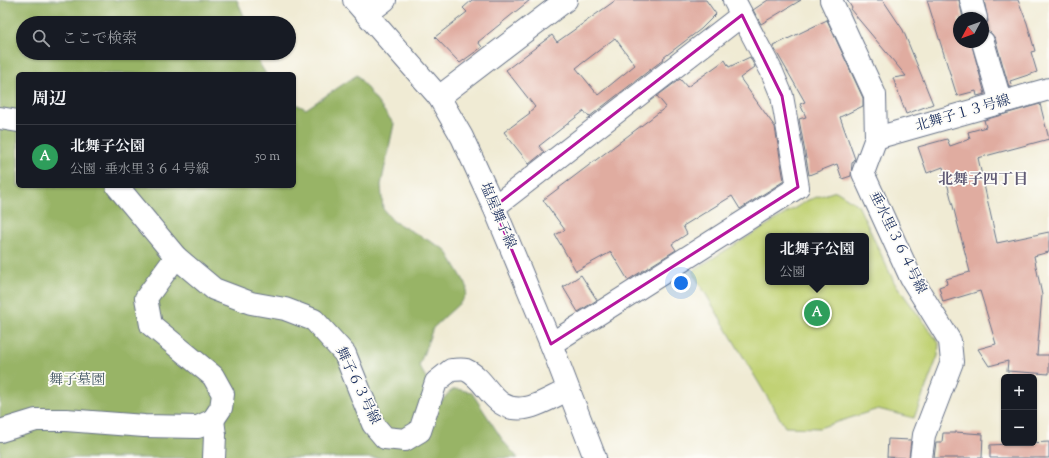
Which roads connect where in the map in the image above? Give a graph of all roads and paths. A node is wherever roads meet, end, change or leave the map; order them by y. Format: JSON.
{"nodes":[{"id":1,"x":385,"y":0,"type":"edge"},
{"id":2,"x":566,"y":0,"type":"edge"},
{"id":3,"x":831,"y":0,"type":"edge"},
{"id":4,"x":971,"y":0,"type":"edge"},
{"id":5,"x":361,"y":7,"type":"edge"},
{"id":6,"x":738,"y":8,"type":"edge"},
{"id":7,"x":974,"y":12,"type":"edge"},
{"id":8,"x":985,"y":48,"type":"edge"},
{"id":9,"x":1049,"y":89,"type":"edge"},
{"id":10,"x":439,"y":97,"type":"junction"},
{"id":11,"x":1001,"y":103,"type":"junction"},
{"id":12,"x":0,"y":118,"type":"edge"},
{"id":13,"x":16,"y":121,"type":"edge"},
{"id":14,"x":876,"y":138,"type":"junction"},
{"id":15,"x":119,"y":188,"type":"edge"},
{"id":16,"x":494,"y":207,"type":"junction"},
{"id":17,"x":176,"y":257,"type":"junction"},
{"id":18,"x":551,"y":344,"type":"junction"},
{"id":19,"x":568,"y":390,"type":"junction"},
{"id":20,"x":213,"y":420,"type":"junction"},
{"id":21,"x":0,"y":431,"type":"edge"},
{"id":22,"x":214,"y":458,"type":"edge"},
{"id":23,"x":595,"y":458,"type":"edge"},
{"id":24,"x":921,"y":458,"type":"edge"}],
"edges":[{"from":1,"to":5,"type":"street"},
{"from":2,"to":10,"type":"street"},
{"from":3,"to":14,"type":"street"},
{"from":4,"to":7,"type":"street"},
{"from":5,"to":10,"type":"street","name":"塩屋舞子線"},
{"from":6,"to":16,"type":"street"},
{"from":6,"to":18,"type":"street"},
{"from":8,"to":11,"type":"street"},
{"from":9,"to":11,"type":"street","name":"北舞子１３号線"},
{"from":10,"to":16,"type":"street","name":"塩屋舞子線"},
{"from":11,"to":14,"type":"street","name":"北舞子１３号線"},
{"from":12,"to":13,"type":"street"},
{"from":14,"to":24,"type":"street","name":"垂水里３６４号線"},
{"from":15,"to":17,"type":"street","name":"舞子６３号線"},
{"from":16,"to":18,"type":"street","name":"塩屋舞子線"},
{"from":17,"to":19,"type":"street","name":"舞子６３号線"},
{"from":17,"to":20,"type":"street"},
{"from":18,"to":19,"type":"street","name":"塩屋舞子線"},
{"from":19,"to":23,"type":"street","name":"塩屋舞子線"},
{"from":20,"to":21,"type":"street"},
{"from":20,"to":22,"type":"street"}]}
